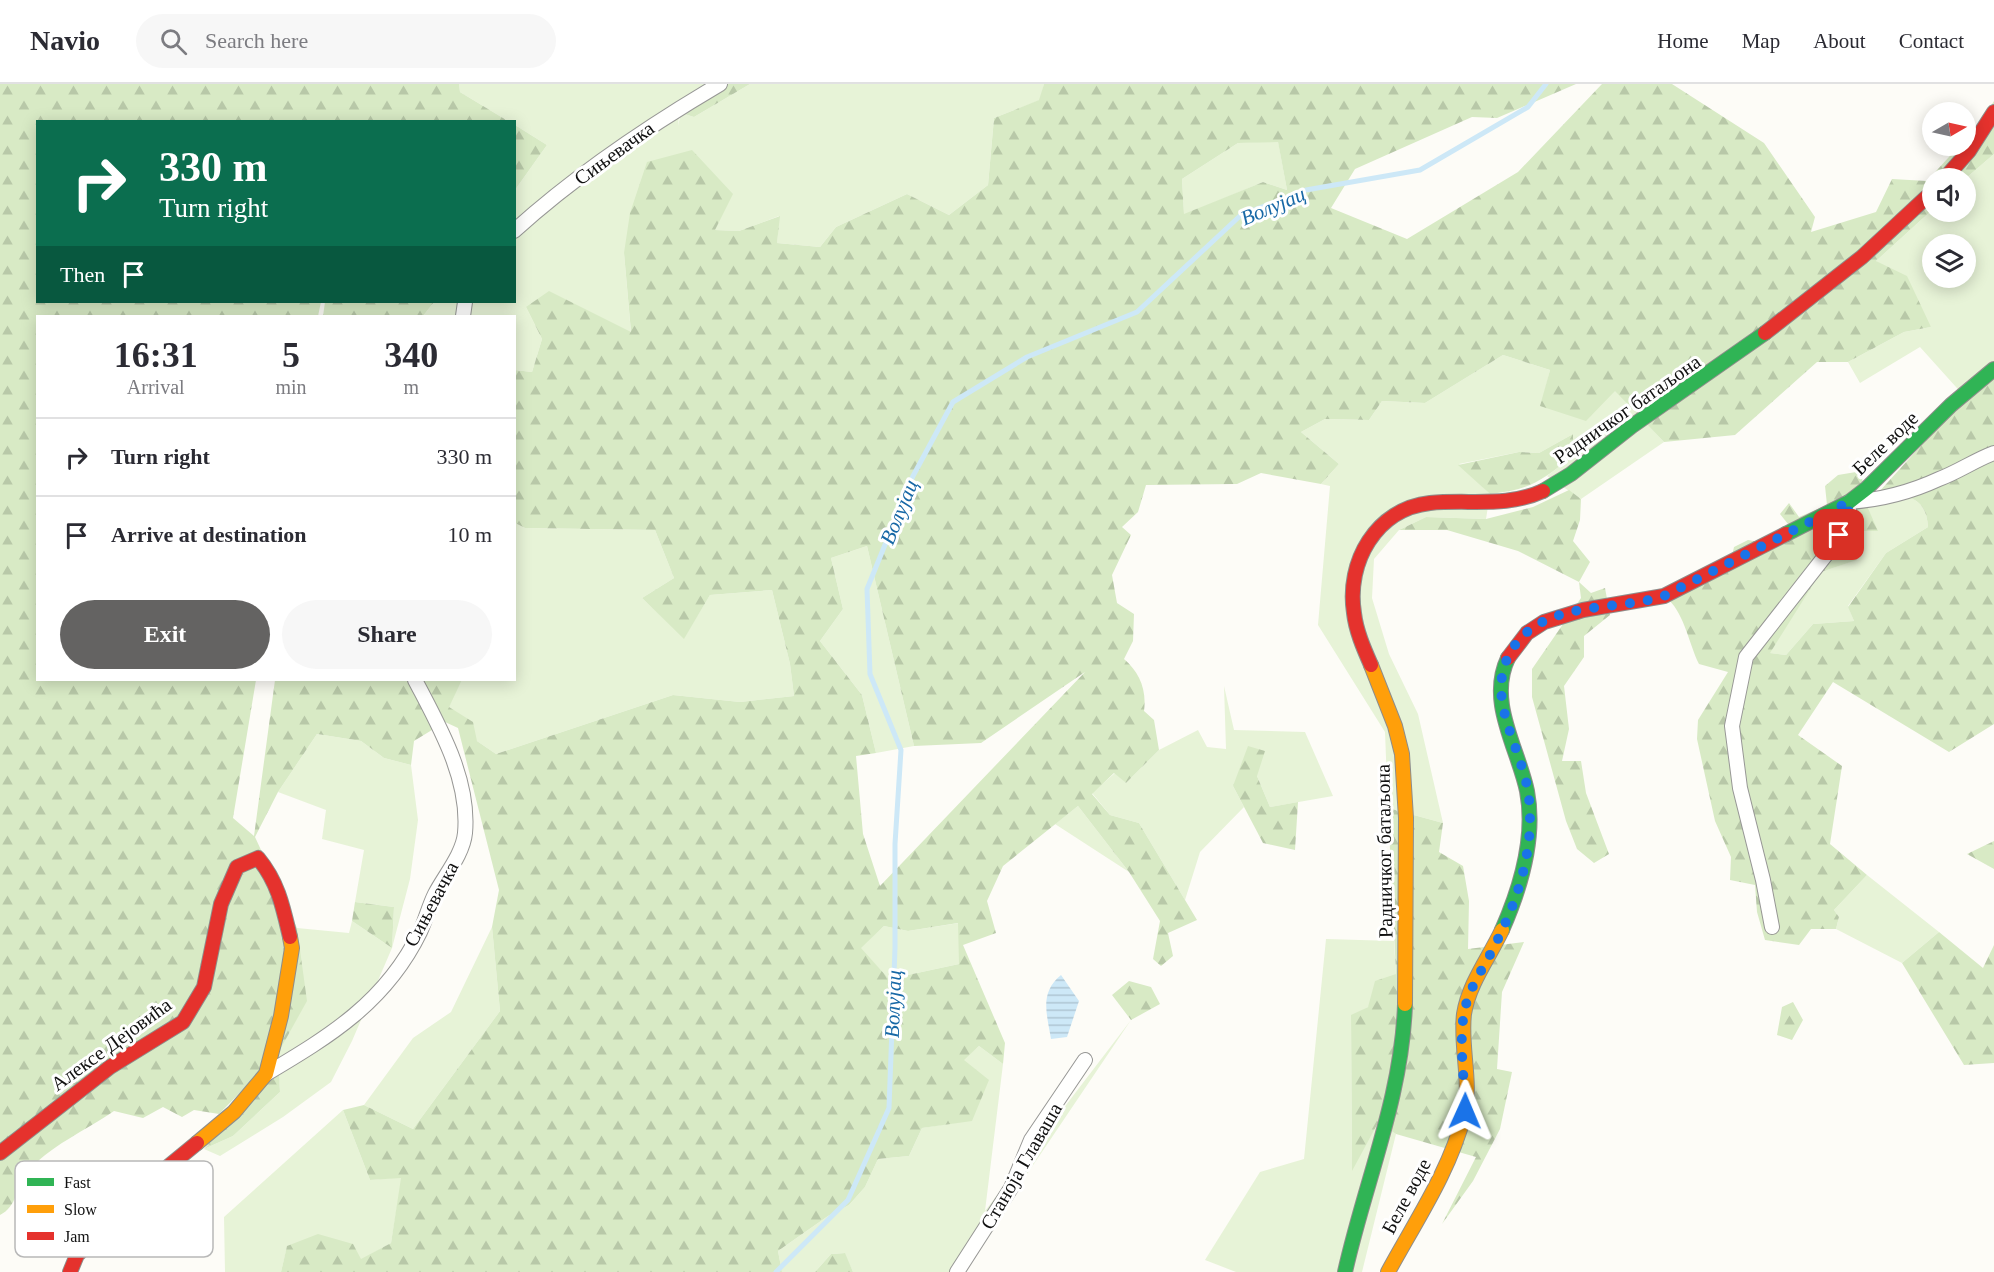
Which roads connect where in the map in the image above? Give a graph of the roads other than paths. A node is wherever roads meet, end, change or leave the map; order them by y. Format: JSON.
{"nodes":[{"id":1,"x":720,"y":84,"type":"edge"},
{"id":2,"x":1994,"y":112,"type":"edge"},
{"id":3,"x":1954,"y":168,"type":"edge"},
{"id":4,"x":1922,"y":202,"type":"edge"},
{"id":5,"x":516,"y":229,"type":"edge"},
{"id":6,"x":1994,"y":369,"type":"edge"},
{"id":7,"x":1994,"y":453,"type":"edge"},
{"id":8,"x":1849,"y":502,"type":"junction"},
{"id":9,"x":416,"y":681,"type":"edge"},
{"id":10,"x":1772,"y":927,"type":"dead end"},
{"id":11,"x":1085,"y":1060,"type":"dead end"},
{"id":12,"x":266,"y":1074,"type":"junction"},
{"id":13,"x":0,"y":1153,"type":"edge"},
{"id":14,"x":175,"y":1161,"type":"edge"},
{"id":15,"x":76,"y":1257,"type":"edge"},
{"id":16,"x":70,"y":1272,"type":"edge"},
{"id":17,"x":957,"y":1272,"type":"edge"},
{"id":18,"x":1345,"y":1272,"type":"edge"},
{"id":19,"x":1388,"y":1272,"type":"edge"}],
"edges":[{"from":1,"to":5,"type":"street","name":"Сињевачка"},
{"from":2,"to":3,"type":"street"},
{"from":4,"to":18,"type":"street","name":"Радничког батаљона"},
{"from":6,"to":8,"type":"street","name":"Беле воде"},
{"from":7,"to":8,"type":"street"},
{"from":8,"to":10,"type":"street"},
{"from":8,"to":19,"type":"street","name":"Беле воде"},
{"from":9,"to":12,"type":"street","name":"Сињевачка"},
{"from":11,"to":17,"type":"street","name":"Станоја Главаша"},
{"from":12,"to":13,"type":"street","name":"Алексе Дејовића"},
{"from":12,"to":14,"type":"street","name":"Алексе Дејовића"},
{"from":15,"to":16,"type":"street","name":"Алексе Дејовића"}]}
